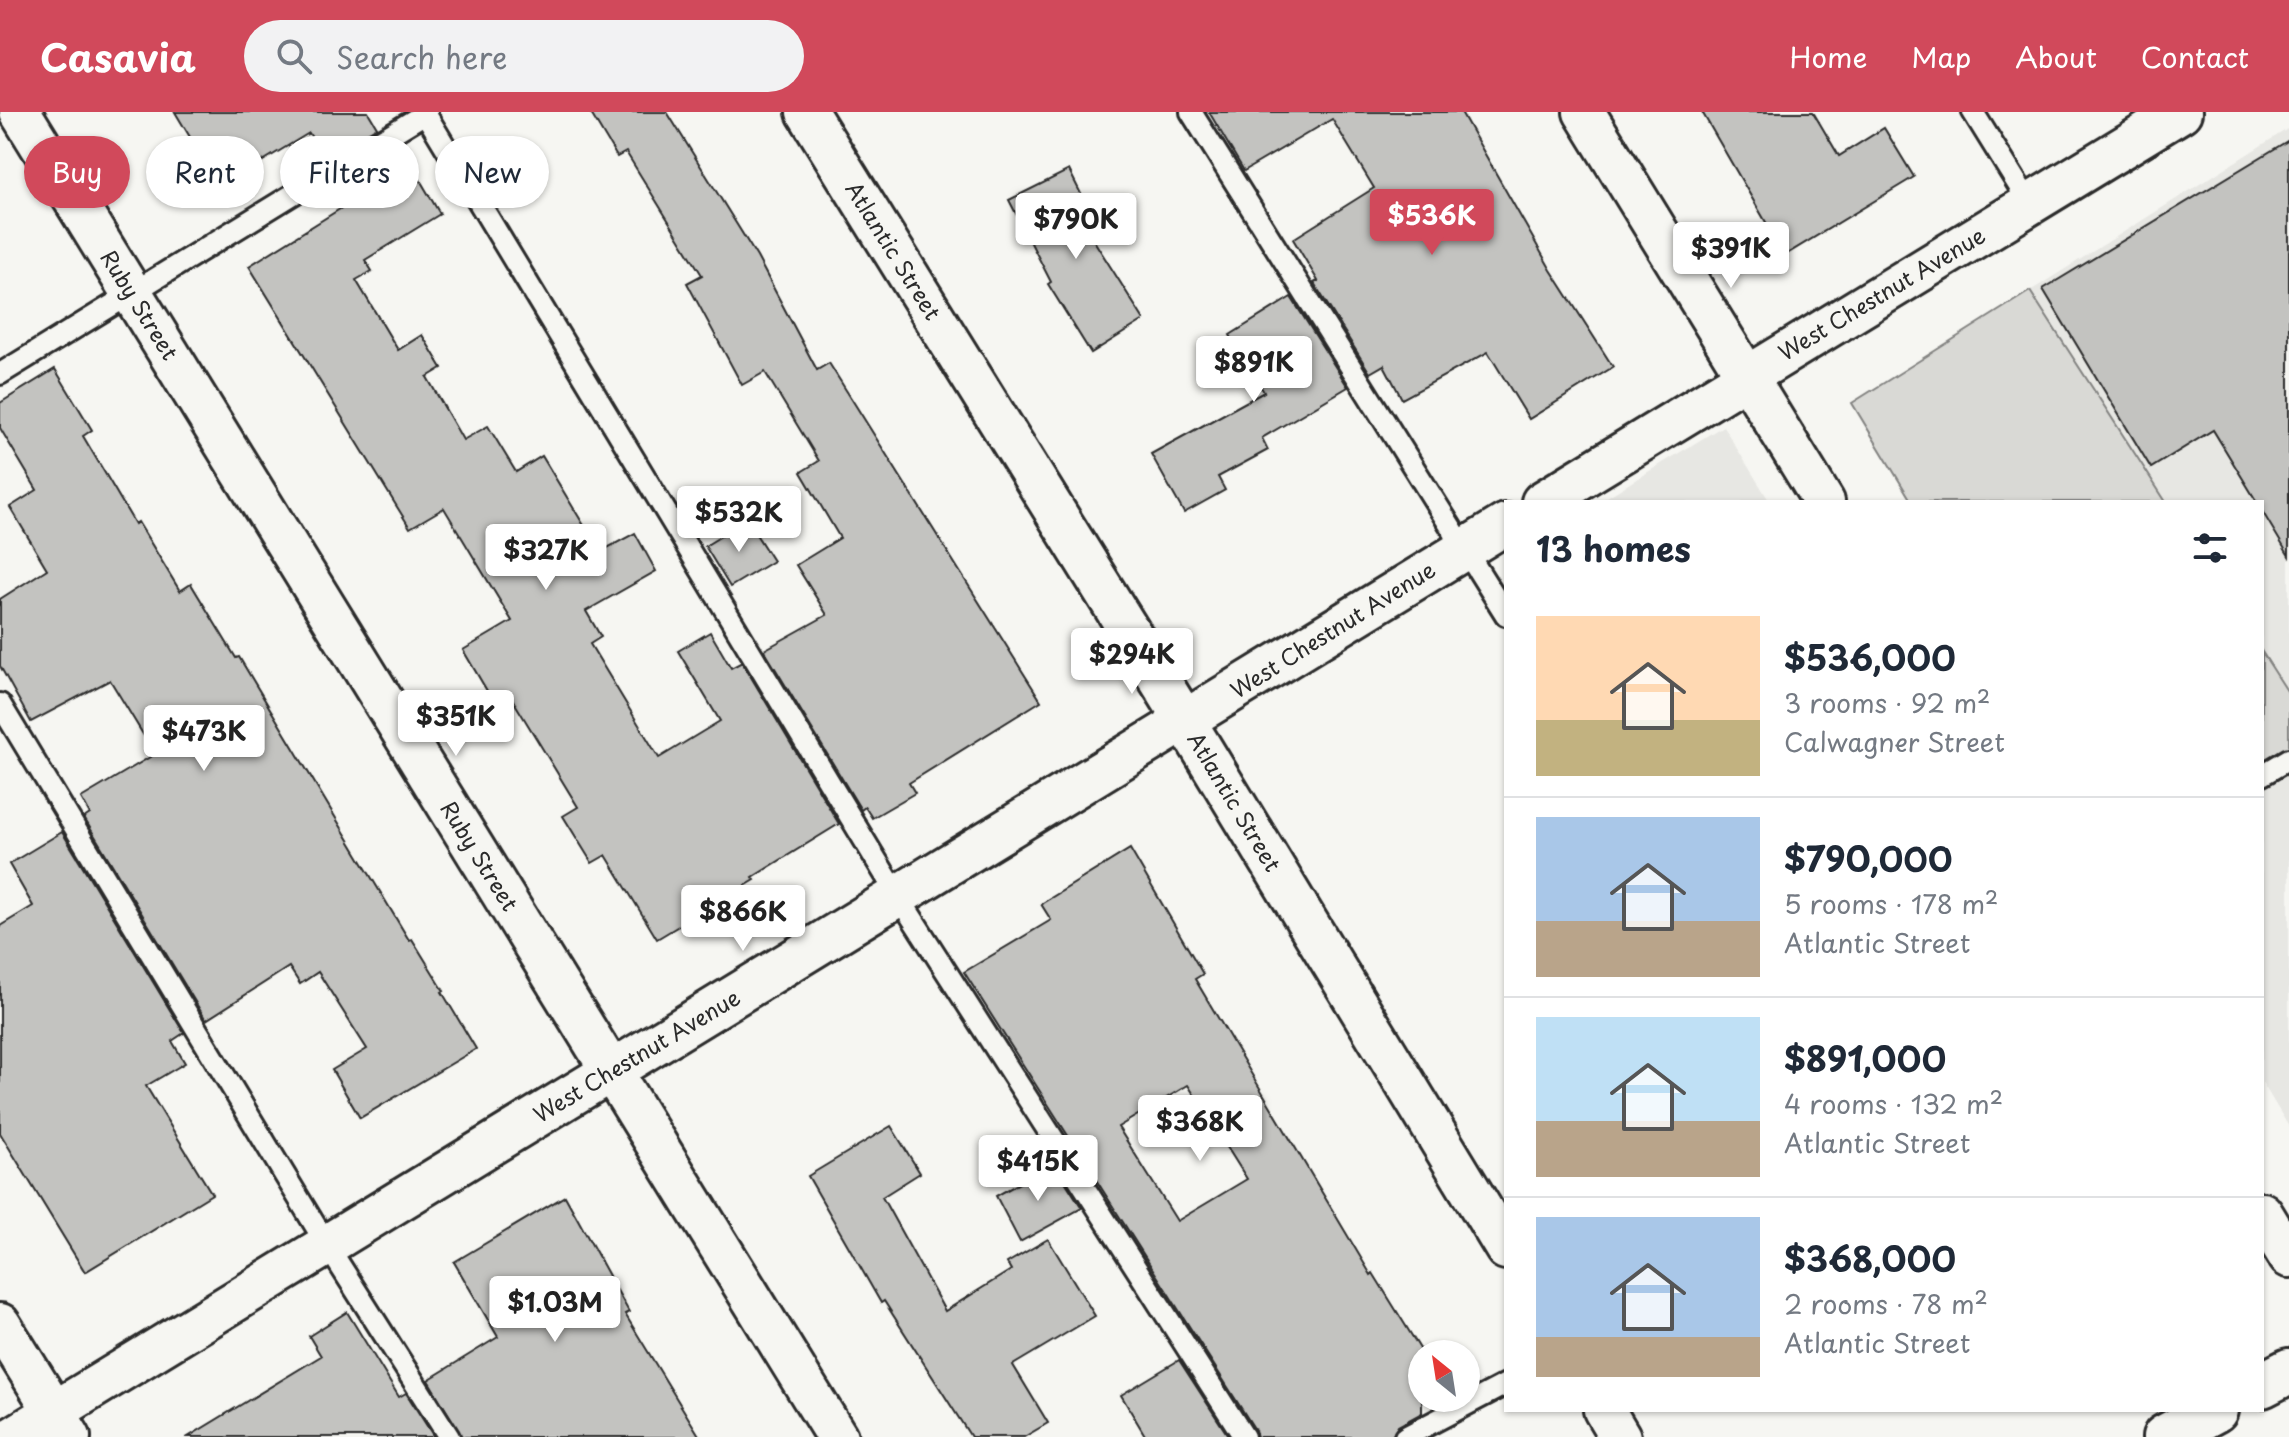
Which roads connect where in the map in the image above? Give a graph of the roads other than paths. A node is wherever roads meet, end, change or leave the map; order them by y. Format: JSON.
{"nodes":[{"id":1,"x":20,"y":112,"type":"edge"},
{"id":2,"x":426,"y":112,"type":"edge"},
{"id":3,"x":807,"y":112,"type":"edge"},
{"id":4,"x":1191,"y":112,"type":"edge"},
{"id":5,"x":1584,"y":112,"type":"edge"},
{"id":6,"x":1973,"y":112,"type":"edge"},
{"id":7,"x":2181,"y":112,"type":"edge"},
{"id":8,"x":2030,"y":204,"type":"junction"},
{"id":9,"x":132,"y":293,"type":"junction"},
{"id":10,"x":0,"y":374,"type":"edge"},
{"id":11,"x":1747,"y":377,"type":"junction"},
{"id":12,"x":1545,"y":500,"type":"edge"},
{"id":13,"x":1823,"y":500,"type":"edge"},
{"id":14,"x":1504,"y":525,"type":"edge"},
{"id":15,"x":1465,"y":549,"type":"junction"},
{"id":16,"x":1504,"y":612,"type":"edge"},
{"id":17,"x":0,"y":704,"type":"edge"},
{"id":18,"x":1185,"y":721,"type":"junction"},
{"id":19,"x":2289,"y":759,"type":"edge"},
{"id":20,"x":2264,"y":774,"type":"edge"},
{"id":21,"x":898,"y":896,"type":"junction"},
{"id":22,"x":611,"y":1071,"type":"junction"},
{"id":23,"x":2264,"y":1216,"type":"edge"},
{"id":24,"x":327,"y":1245,"type":"junction"},
{"id":25,"x":1504,"y":1246,"type":"edge"},
{"id":26,"x":2289,"y":1257,"type":"edge"},
{"id":27,"x":0,"y":1324,"type":"edge"},
{"id":28,"x":2289,"y":1371,"type":"edge"},
{"id":29,"x":2264,"y":1384,"type":"edge"},
{"id":30,"x":1504,"y":1385,"type":"edge"},
{"id":31,"x":1605,"y":1412,"type":"edge"},
{"id":32,"x":2211,"y":1412,"type":"edge"},
{"id":33,"x":62,"y":1424,"type":"edge"},
{"id":34,"x":13,"y":1437,"type":"edge"},
{"id":35,"x":449,"y":1437,"type":"edge"},
{"id":36,"x":837,"y":1437,"type":"edge"},
{"id":37,"x":1244,"y":1437,"type":"edge"},
{"id":38,"x":1405,"y":1437,"type":"edge"},
{"id":39,"x":1620,"y":1437,"type":"edge"},
{"id":40,"x":2165,"y":1437,"type":"edge"}],
"edges":[{"from":1,"to":9,"type":"street","name":"Ruby Street"},
{"from":2,"to":9,"type":"lane"},
{"from":2,"to":21,"type":"lane"},
{"from":3,"to":18,"type":"street","name":"Atlantic Street"},
{"from":4,"to":15,"type":"lane"},
{"from":5,"to":11,"type":"street"},
{"from":6,"to":8,"type":"lane"},
{"from":7,"to":8,"type":"street","name":"West Chestnut Avenue"},
{"from":8,"to":11,"type":"street","name":"West Chestnut Avenue"},
{"from":9,"to":10,"type":"lane"},
{"from":9,"to":22,"type":"street","name":"Ruby Street"},
{"from":11,"to":12,"type":"street","name":"West Chestnut Avenue"},
{"from":11,"to":13,"type":"street"},
{"from":14,"to":15,"type":"street","name":"West Chestnut Avenue"},
{"from":15,"to":16,"type":"lane"},
{"from":15,"to":18,"type":"street","name":"West Chestnut Avenue"},
{"from":17,"to":24,"type":"lane"},
{"from":18,"to":21,"type":"street","name":"West Chestnut Avenue"},
{"from":18,"to":25,"type":"street","name":"Atlantic Street"},
{"from":19,"to":20,"type":"lane"},
{"from":21,"to":22,"type":"street","name":"West Chestnut Avenue"},
{"from":21,"to":37,"type":"lane"},
{"from":22,"to":24,"type":"street","name":"West Chestnut Avenue"},
{"from":22,"to":36,"type":"street","name":"Ruby Street"},
{"from":23,"to":26,"type":"street"},
{"from":24,"to":33,"type":"street","name":"West Chestnut Avenue"},
{"from":24,"to":35,"type":"lane"},
{"from":27,"to":33,"type":"street"},
{"from":28,"to":29,"type":"main road"},
{"from":30,"to":38,"type":"lane"},
{"from":31,"to":39,"type":"street"},
{"from":32,"to":40,"type":"main road"},
{"from":33,"to":34,"type":"street","name":"West Chestnut Avenue"}]}
